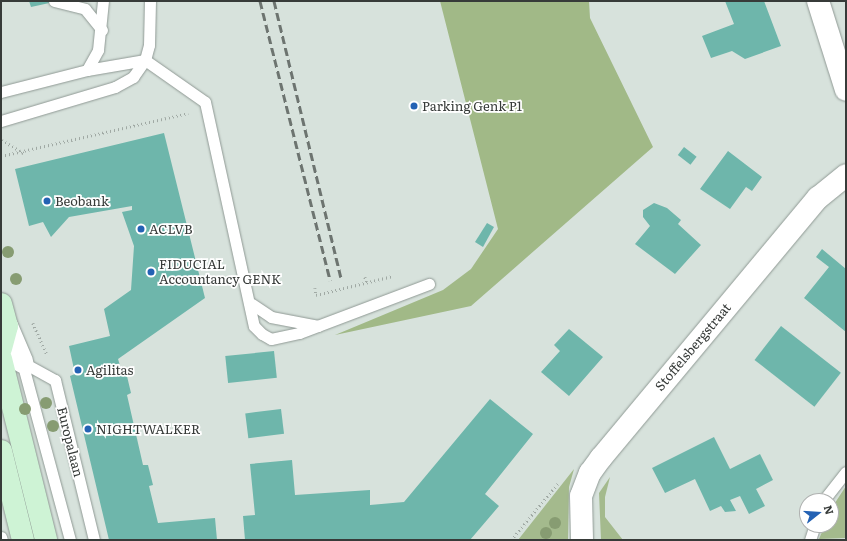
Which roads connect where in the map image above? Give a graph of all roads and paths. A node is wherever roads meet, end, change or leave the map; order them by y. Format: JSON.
{"nodes":[{"id":1,"x":54,"y":1,"type":"edge"},
{"id":2,"x":104,"y":1,"type":"edge"},
{"id":3,"x":150,"y":1,"type":"edge"},
{"id":4,"x":818,"y":1,"type":"edge"},
{"id":5,"x":102,"y":31,"type":"junction"},
{"id":6,"x":145,"y":60,"type":"junction"},
{"id":7,"x":87,"y":70,"type":"junction"},
{"id":8,"x":846,"y":90,"type":"edge"},
{"id":9,"x":1,"y":92,"type":"edge"},
{"id":10,"x":190,"y":113,"type":"dead end"},
{"id":11,"x":1,"y":121,"type":"edge"},
{"id":12,"x":1,"y":140,"type":"edge"},
{"id":13,"x":24,"y":153,"type":"junction"},
{"id":14,"x":1,"y":156,"type":"edge"},
{"id":15,"x":846,"y":175,"type":"edge"},
{"id":16,"x":396,"y":275,"type":"dead end"},
{"id":17,"x":365,"y":277,"type":"dead end"},
{"id":18,"x":367,"y":282,"type":"junction"},
{"id":19,"x":428,"y":284,"type":"dead end"},
{"id":20,"x":315,"y":288,"type":"dead end"},
{"id":21,"x":1,"y":304,"type":"edge"},
{"id":22,"x":252,"y":304,"type":"junction"},
{"id":23,"x":7,"y":326,"type":"junction"},
{"id":24,"x":318,"y":326,"type":"junction"},
{"id":25,"x":1,"y":348,"type":"edge"},
{"id":26,"x":12,"y":360,"type":"edge"},
{"id":27,"x":1,"y":451,"type":"edge"},
{"id":28,"x":846,"y":472,"type":"edge"},
{"id":29,"x":560,"y":481,"type":"dead end"},
{"id":30,"x":829,"y":493,"type":"edge"},
{"id":31,"x":1,"y":537,"type":"edge"},
{"id":32,"x":2,"y":540,"type":"edge"},
{"id":33,"x":23,"y":540,"type":"edge"},
{"id":34,"x":46,"y":540,"type":"edge"},
{"id":35,"x":70,"y":540,"type":"edge"},
{"id":36,"x":94,"y":540,"type":"edge"},
{"id":37,"x":511,"y":540,"type":"edge"},
{"id":38,"x":582,"y":540,"type":"edge"}],
"edges":[{"from":1,"to":5,"type":"lane"},
{"from":2,"to":5,"type":"lane"},
{"from":3,"to":6,"type":"lane"},
{"from":4,"to":8,"type":"street"},
{"from":5,"to":7,"type":"lane"},
{"from":6,"to":7,"type":"lane"},
{"from":6,"to":11,"type":"lane"},
{"from":6,"to":22,"type":"lane"},
{"from":7,"to":9,"type":"lane"},
{"from":10,"to":13,"type":"path"},
{"from":12,"to":13,"type":"path"},
{"from":13,"to":14,"type":"path"},
{"from":15,"to":38,"type":"street","name":"Stoffelsbergstraat"},
{"from":16,"to":18,"type":"path"},
{"from":17,"to":18,"type":"path"},
{"from":18,"to":20,"type":"path"},
{"from":19,"to":24,"type":"lane"},
{"from":21,"to":23,"type":"main road","name":"Europalaan"},
{"from":22,"to":24,"type":"lane"},
{"from":22,"to":24,"type":"lane"},
{"from":23,"to":25,"type":"main road"},
{"from":23,"to":26,"type":"street","name":"Europalaan"},
{"from":26,"to":34,"type":"main road","name":"Europalaan"},
{"from":26,"to":35,"type":"lane","name":"Europalaan"},
{"from":26,"to":36,"type":"lane","name":"Europalaan"},
{"from":27,"to":33,"type":"main road"},
{"from":28,"to":30,"type":"lane"},
{"from":29,"to":37,"type":"path"},
{"from":31,"to":32,"type":"lane"}]}
